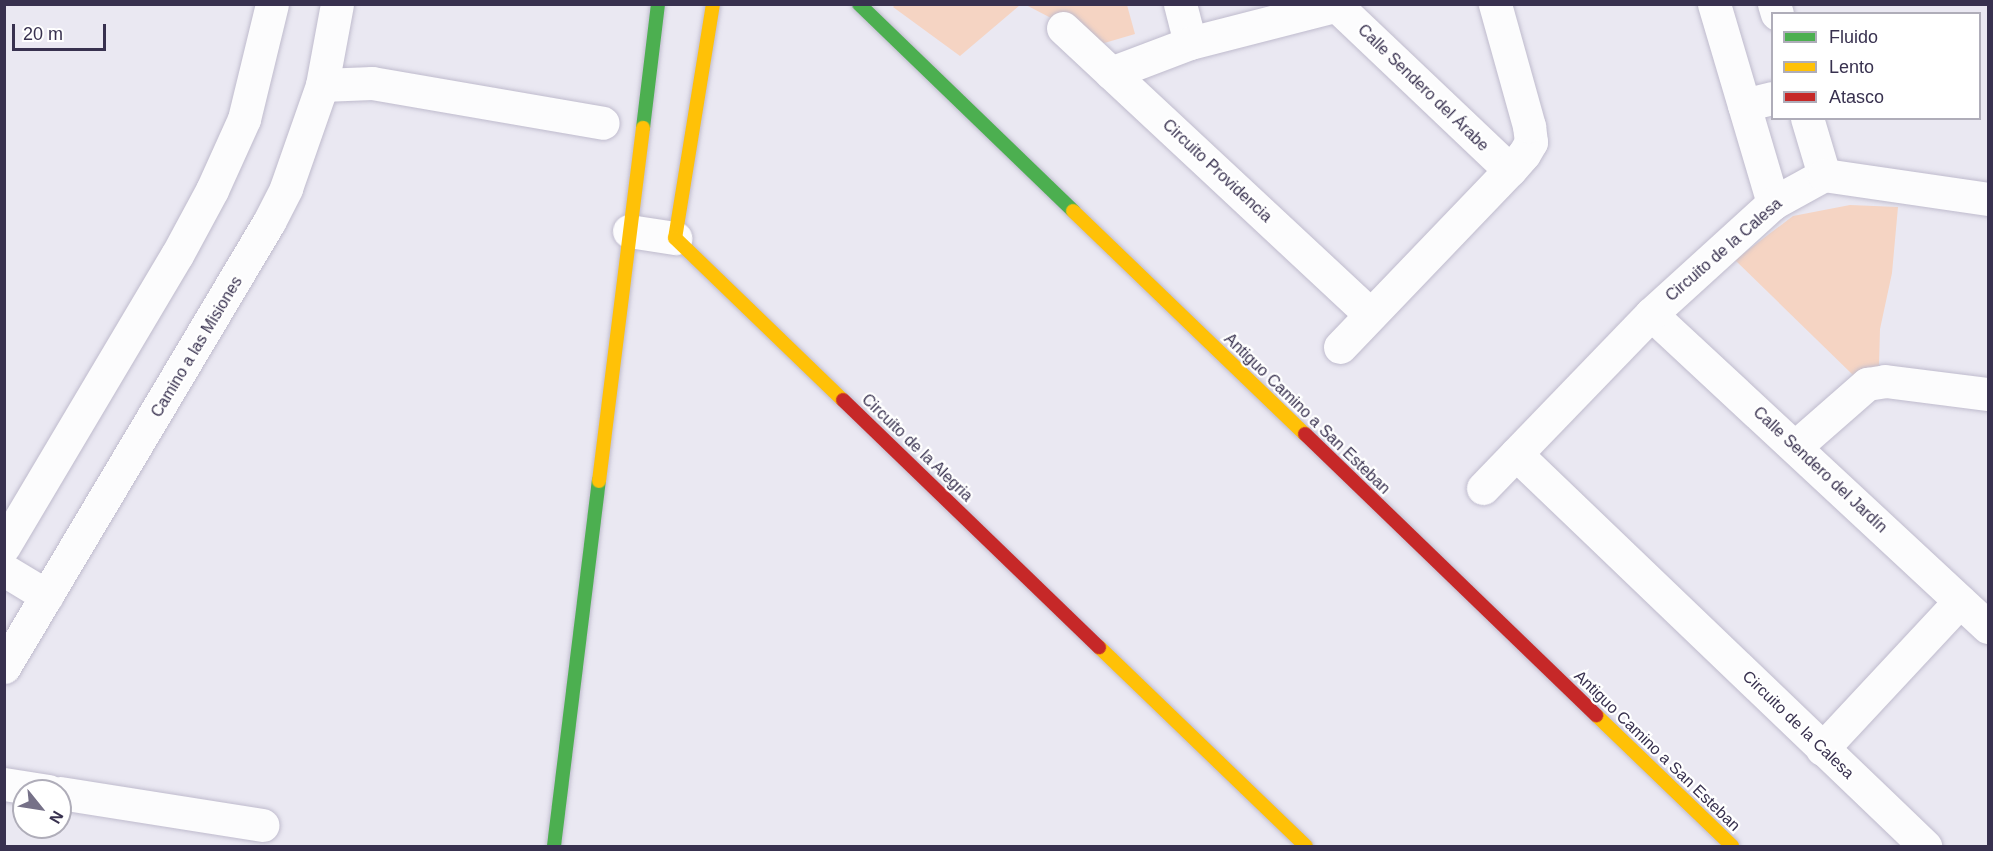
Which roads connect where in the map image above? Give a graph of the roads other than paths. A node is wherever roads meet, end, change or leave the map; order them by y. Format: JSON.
{"nodes":[{"id":1,"x":272,"y":4,"type":"edge"},
{"id":2,"x":337,"y":4,"type":"edge"},
{"id":3,"x":658,"y":4,"type":"edge"},
{"id":4,"x":713,"y":4,"type":"edge"},
{"id":5,"x":859,"y":4,"type":"edge"},
{"id":6,"x":1180,"y":4,"type":"edge"},
{"id":7,"x":1495,"y":4,"type":"edge"},
{"id":8,"x":1714,"y":4,"type":"edge"},
{"id":9,"x":1340,"y":5,"type":"edge"},
{"id":10,"x":1063,"y":28,"type":"dead end"},
{"id":11,"x":1191,"y":43,"type":"junction"},
{"id":12,"x":1111,"y":73,"type":"junction"},
{"id":13,"x":322,"y":85,"type":"junction"},
{"id":14,"x":1758,"y":101,"type":"edge"},
{"id":15,"x":1808,"y":120,"type":"edge"},
{"id":16,"x":603,"y":123,"type":"dead end"},
{"id":17,"x":1510,"y":171,"type":"junction"},
{"id":18,"x":1824,"y":175,"type":"junction"},
{"id":19,"x":1989,"y":199,"type":"edge"},
{"id":20,"x":1773,"y":203,"type":"junction"},
{"id":21,"x":629,"y":231,"type":"junction"},
{"id":22,"x":675,"y":238,"type":"junction"},
{"id":23,"x":1370,"y":314,"type":"junction"},
{"id":24,"x":1651,"y":314,"type":"junction"},
{"id":25,"x":1340,"y":346,"type":"dead end"},
{"id":26,"x":1989,"y":394,"type":"edge"},
{"id":27,"x":1795,"y":447,"type":"junction"},
{"id":28,"x":1516,"y":454,"type":"junction"},
{"id":29,"x":1483,"y":488,"type":"dead end"},
{"id":30,"x":4,"y":546,"type":"edge"},
{"id":31,"x":4,"y":570,"type":"edge"},
{"id":32,"x":47,"y":596,"type":"junction"},
{"id":33,"x":1960,"y":601,"type":"junction"},
{"id":34,"x":1989,"y":627,"type":"edge"},
{"id":35,"x":4,"y":667,"type":"edge"},
{"id":36,"x":1822,"y":748,"type":"junction"},
{"id":37,"x":72,"y":795,"type":"edge"},
{"id":38,"x":262,"y":825,"type":"dead end"},
{"id":39,"x":555,"y":846,"type":"edge"},
{"id":40,"x":1306,"y":846,"type":"edge"},
{"id":41,"x":1732,"y":846,"type":"edge"},
{"id":42,"x":1925,"y":846,"type":"edge"}],
"edges":[{"from":1,"to":30,"type":"street"},
{"from":2,"to":13,"type":"street","name":"Camino a las Misiones"},
{"from":3,"to":21,"type":"street"},
{"from":4,"to":22,"type":"street"},
{"from":5,"to":41,"type":"street","name":"Antiguo Camino a San Esteban"},
{"from":6,"to":11,"type":"street"},
{"from":7,"to":17,"type":"street"},
{"from":8,"to":14,"type":"street"},
{"from":9,"to":11,"type":"street"},
{"from":9,"to":17,"type":"street","name":"Calle Sendero del Árabe"},
{"from":10,"to":12,"type":"street","name":"Circuito Providencia"},
{"from":11,"to":12,"type":"street"},
{"from":12,"to":23,"type":"street","name":"Circuito Providencia"},
{"from":13,"to":16,"type":"street"},
{"from":13,"to":32,"type":"street","name":"Camino a las Misiones"},
{"from":14,"to":20,"type":"street"},
{"from":15,"to":18,"type":"street"},
{"from":17,"to":23,"type":"street"},
{"from":18,"to":19,"type":"street"},
{"from":18,"to":20,"type":"street","name":"Circuito de la Calesa"},
{"from":20,"to":24,"type":"street","name":"Circuito de la Calesa"},
{"from":21,"to":22,"type":"street"},
{"from":21,"to":39,"type":"street"},
{"from":22,"to":40,"type":"street","name":"Circuito de la Alegria"},
{"from":23,"to":25,"type":"street"},
{"from":24,"to":27,"type":"street","name":"Calle Sendero del Jardín"},
{"from":24,"to":28,"type":"street","name":"Circuito de la Calesa"},
{"from":26,"to":27,"type":"street"},
{"from":27,"to":33,"type":"street","name":"Calle Sendero del Jardín"},
{"from":28,"to":29,"type":"street","name":"Circuito de la Calesa"},
{"from":28,"to":36,"type":"street","name":"Circuito de la Calesa"},
{"from":31,"to":32,"type":"street"},
{"from":32,"to":35,"type":"street","name":"Camino a las Misiones"},
{"from":33,"to":34,"type":"street","name":"Calle Sendero del Jardín"},
{"from":33,"to":36,"type":"street"},
{"from":36,"to":42,"type":"street","name":"Circuito de la Calesa"},
{"from":37,"to":38,"type":"street"}]}
